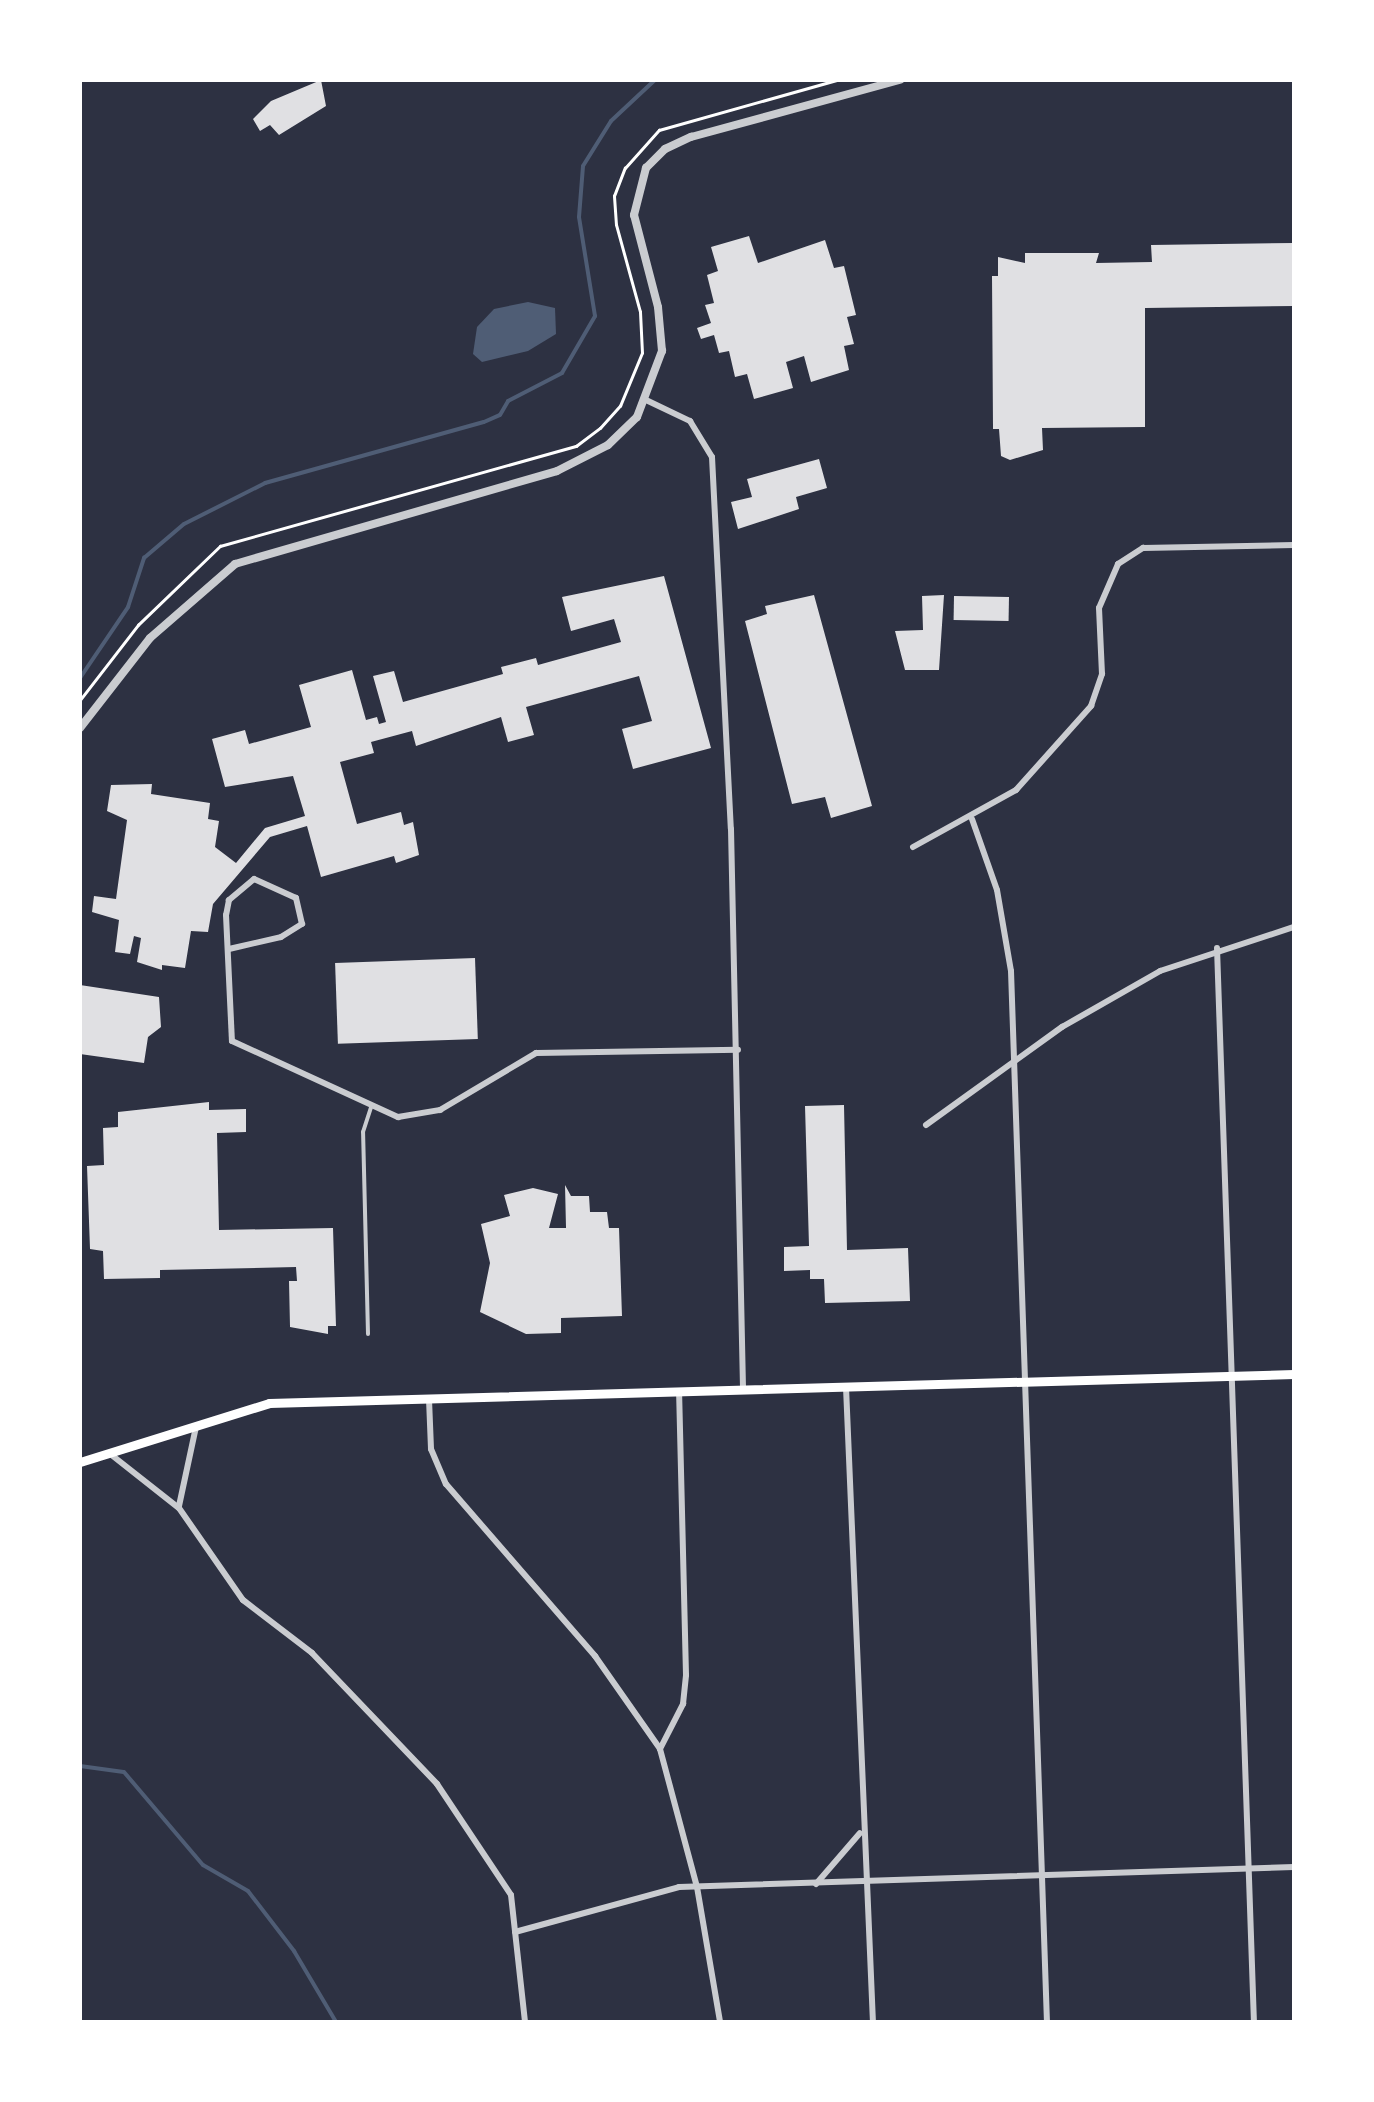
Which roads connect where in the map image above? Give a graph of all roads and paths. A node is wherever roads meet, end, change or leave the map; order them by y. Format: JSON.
{"nodes":[{"id":1,"x":838,"y":80,"type":"edge"},
{"id":2,"x":900,"y":80,"type":"edge"},
{"id":3,"x":646,"y":400,"type":"junction"},
{"id":4,"x":1294,"y":545,"type":"edge"},
{"id":5,"x":80,"y":700,"type":"edge"},
{"id":6,"x":80,"y":728,"type":"edge"},
{"id":7,"x":972,"y":818,"type":"junction"},
{"id":8,"x":914,"y":847,"type":"dead end"},
{"id":9,"x":1294,"y":927,"type":"edge"},
{"id":10,"x":229,"y":948,"type":"junction"},
{"id":11,"x":1217,"y":948,"type":"junction"},
{"id":12,"x":738,"y":1050,"type":"junction"},
{"id":13,"x":1016,"y":1061,"type":"junction"},
{"id":14,"x":372,"y":1105,"type":"junction"},
{"id":15,"x":926,"y":1125,"type":"dead end"},
{"id":16,"x":368,"y":1334,"type":"dead end"},
{"id":17,"x":1294,"y":1374,"type":"edge"},
{"id":18,"x":1234,"y":1376,"type":"junction"},
{"id":19,"x":1027,"y":1381,"type":"junction"},
{"id":20,"x":846,"y":1387,"type":"junction"},
{"id":21,"x":743,"y":1390,"type":"junction"},
{"id":22,"x":679,"y":1392,"type":"junction"},
{"id":23,"x":429,"y":1398,"type":"junction"},
{"id":24,"x":201,"y":1420,"type":"junction"},
{"id":25,"x":108,"y":1452,"type":"junction"},
{"id":26,"x":80,"y":1462,"type":"edge"},
{"id":27,"x":179,"y":1508,"type":"junction"},
{"id":28,"x":660,"y":1749,"type":"junction"},
{"id":29,"x":861,"y":1832,"type":"junction"},
{"id":30,"x":1294,"y":1867,"type":"edge"},
{"id":31,"x":1250,"y":1869,"type":"junction"},
{"id":32,"x":1042,"y":1875,"type":"junction"},
{"id":33,"x":864,"y":1881,"type":"junction"},
{"id":34,"x":816,"y":1884,"type":"junction"},
{"id":35,"x":697,"y":1886,"type":"junction"},
{"id":36,"x":515,"y":1932,"type":"junction"},
{"id":37,"x":525,"y":2022,"type":"edge"},
{"id":38,"x":720,"y":2022,"type":"edge"},
{"id":39,"x":873,"y":2022,"type":"edge"},
{"id":40,"x":1047,"y":2022,"type":"edge"},
{"id":41,"x":1254,"y":2022,"type":"edge"}],
"edges":[{"from":1,"to":5,"type":"path"},
{"from":2,"to":3,"type":"street"},
{"from":3,"to":6,"type":"street"},
{"from":3,"to":12,"type":"street"},
{"from":4,"to":7,"type":"street"},
{"from":7,"to":8,"type":"street"},
{"from":7,"to":13,"type":"street"},
{"from":9,"to":11,"type":"street"},
{"from":10,"to":10,"type":"street"},
{"from":10,"to":14,"type":"street"},
{"from":11,"to":13,"type":"street"},
{"from":11,"to":18,"type":"street"},
{"from":12,"to":14,"type":"street"},
{"from":12,"to":21,"type":"street"},
{"from":13,"to":15,"type":"street"},
{"from":13,"to":19,"type":"street"},
{"from":14,"to":16,"type":"lane"},
{"from":17,"to":18,"type":"main road"},
{"from":18,"to":19,"type":"main road"},
{"from":18,"to":31,"type":"street"},
{"from":19,"to":20,"type":"main road"},
{"from":19,"to":32,"type":"street"},
{"from":20,"to":21,"type":"main road"},
{"from":20,"to":29,"type":"street"},
{"from":21,"to":22,"type":"main road"},
{"from":22,"to":23,"type":"main road"},
{"from":22,"to":28,"type":"street"},
{"from":23,"to":24,"type":"main road"},
{"from":23,"to":28,"type":"street"},
{"from":24,"to":25,"type":"main road"},
{"from":24,"to":27,"type":"street"},
{"from":25,"to":26,"type":"main road"},
{"from":25,"to":27,"type":"street"},
{"from":27,"to":36,"type":"street"},
{"from":28,"to":35,"type":"street"},
{"from":29,"to":33,"type":"street"},
{"from":29,"to":34,"type":"street"},
{"from":30,"to":31,"type":"street"},
{"from":31,"to":32,"type":"street"},
{"from":31,"to":41,"type":"street"},
{"from":32,"to":33,"type":"street"},
{"from":32,"to":40,"type":"street"},
{"from":33,"to":34,"type":"street"},
{"from":33,"to":39,"type":"street"},
{"from":34,"to":35,"type":"street"},
{"from":35,"to":36,"type":"street"},
{"from":35,"to":38,"type":"street"},
{"from":36,"to":37,"type":"street"}]}
